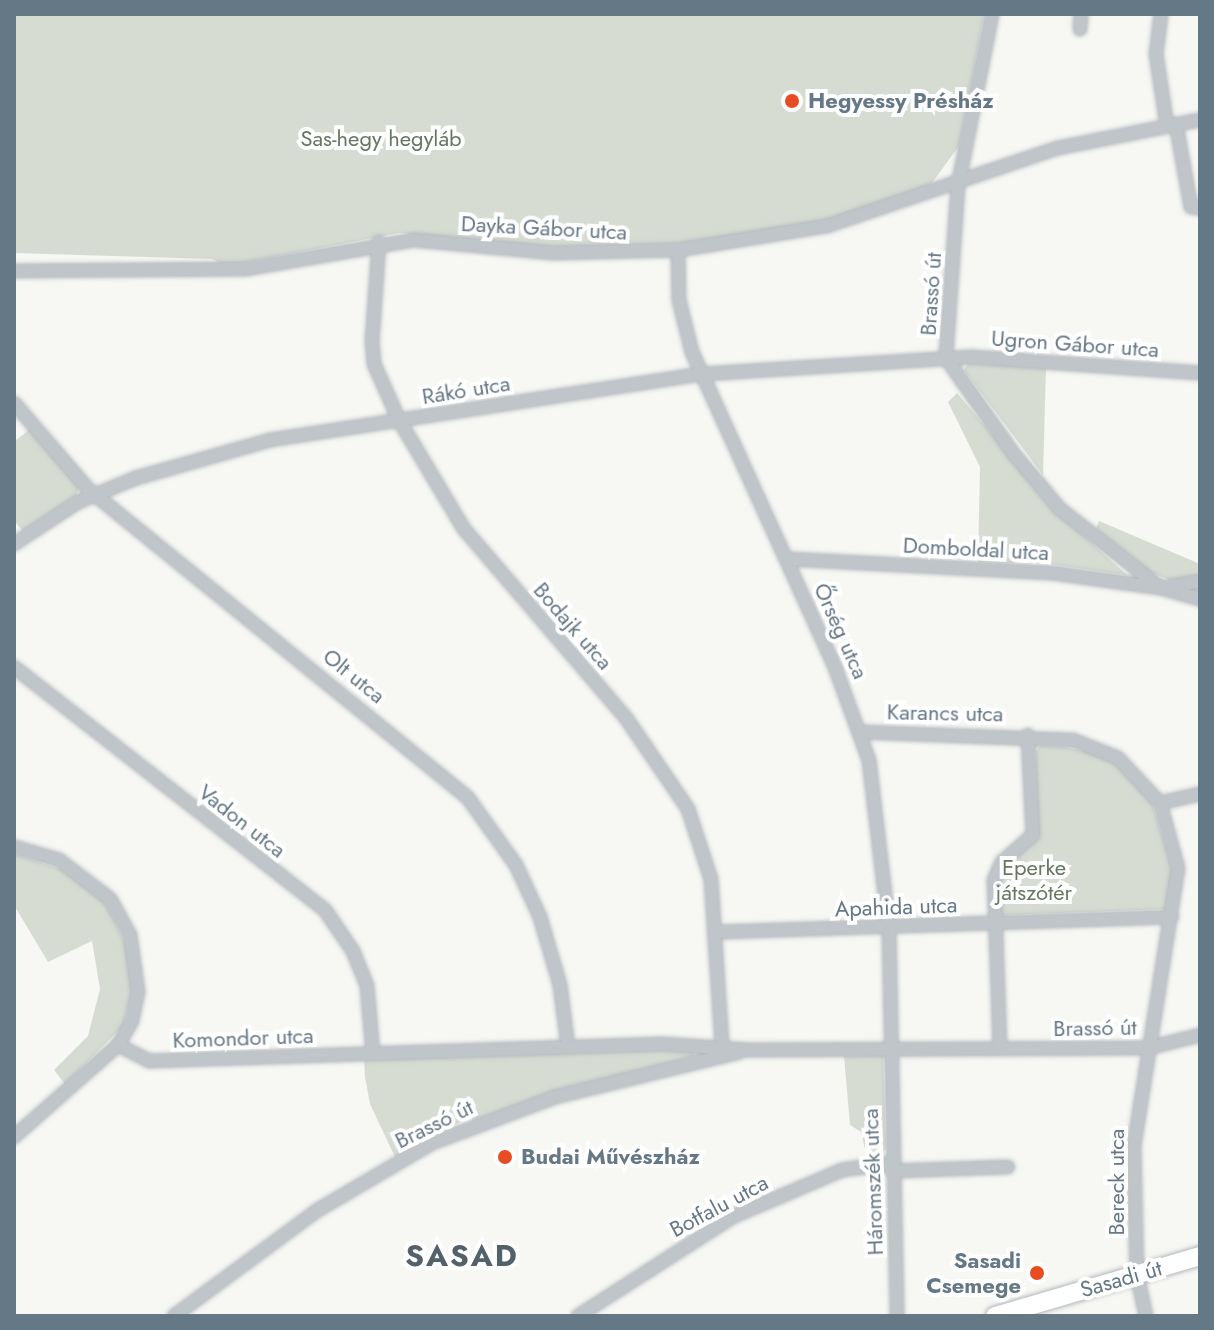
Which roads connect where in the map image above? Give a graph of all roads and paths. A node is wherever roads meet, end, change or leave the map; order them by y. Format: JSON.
{"nodes":[{"id":1,"x":992,"y":14,"type":"edge"},
{"id":2,"x":1081,"y":14,"type":"edge"},
{"id":3,"x":1161,"y":14,"type":"edge"},
{"id":4,"x":1080,"y":29,"type":"dead end"},
{"id":5,"x":1200,"y":120,"type":"edge"},
{"id":6,"x":1171,"y":125,"type":"junction"},
{"id":7,"x":958,"y":185,"type":"junction"},
{"id":8,"x":1200,"y":208,"type":"edge"},
{"id":9,"x":379,"y":242,"type":"junction"},
{"id":10,"x":678,"y":250,"type":"junction"},
{"id":11,"x":14,"y":271,"type":"edge"},
{"id":12,"x":946,"y":358,"type":"junction"},
{"id":13,"x":1200,"y":373,"type":"edge"},
{"id":14,"x":703,"y":374,"type":"junction"},
{"id":15,"x":14,"y":403,"type":"edge"},
{"id":16,"x":399,"y":420,"type":"junction"},
{"id":17,"x":97,"y":495,"type":"junction"},
{"id":18,"x":14,"y":544,"type":"edge"},
{"id":19,"x":787,"y":559,"type":"junction"},
{"id":20,"x":1200,"y":581,"type":"edge"},
{"id":21,"x":1161,"y":588,"type":"junction"},
{"id":22,"x":1200,"y":599,"type":"edge"},
{"id":23,"x":14,"y":667,"type":"edge"},
{"id":24,"x":861,"y":732,"type":"junction"},
{"id":25,"x":1028,"y":735,"type":"junction"},
{"id":26,"x":1200,"y":794,"type":"edge"},
{"id":27,"x":1160,"y":803,"type":"junction"},
{"id":28,"x":14,"y":847,"type":"edge"},
{"id":29,"x":1172,"y":917,"type":"junction"},
{"id":30,"x":996,"y":923,"type":"junction"},
{"id":31,"x":889,"y":928,"type":"junction"},
{"id":32,"x":718,"y":932,"type":"junction"},
{"id":33,"x":1200,"y":1035,"type":"edge"},
{"id":34,"x":118,"y":1045,"type":"junction"},
{"id":35,"x":722,"y":1046,"type":"junction"},
{"id":36,"x":568,"y":1047,"type":"junction"},
{"id":37,"x":890,"y":1047,"type":"junction"},
{"id":38,"x":1148,"y":1048,"type":"junction"},
{"id":39,"x":1000,"y":1049,"type":"junction"},
{"id":40,"x":749,"y":1050,"type":"junction"},
{"id":41,"x":373,"y":1053,"type":"junction"},
{"id":42,"x":14,"y":1137,"type":"edge"},
{"id":43,"x":892,"y":1167,"type":"junction"},
{"id":44,"x":1008,"y":1167,"type":"dead end"},
{"id":45,"x":1200,"y":1256,"type":"edge"},
{"id":46,"x":1137,"y":1275,"type":"junction"},
{"id":47,"x":174,"y":1316,"type":"edge"},
{"id":48,"x":578,"y":1316,"type":"edge"},
{"id":49,"x":897,"y":1316,"type":"edge"},
{"id":50,"x":995,"y":1316,"type":"edge"},
{"id":51,"x":1146,"y":1316,"type":"edge"}],
"edges":[{"from":1,"to":7,"type":"street","name":"Brassó út"},
{"from":2,"to":4,"type":"street"},
{"from":3,"to":6,"type":"street"},
{"from":5,"to":6,"type":"street","name":"Dayka Gábor utca"},
{"from":6,"to":7,"type":"street","name":"Dayka Gábor utca"},
{"from":6,"to":8,"type":"street"},
{"from":7,"to":10,"type":"street","name":"Dayka Gábor utca"},
{"from":7,"to":12,"type":"street","name":"Brassó út"},
{"from":9,"to":10,"type":"street","name":"Dayka Gábor utca"},
{"from":9,"to":11,"type":"street","name":"Dayka Gábor utca"},
{"from":9,"to":16,"type":"street","name":"Bodajk utca"},
{"from":10,"to":14,"type":"street","name":"Őrség utca"},
{"from":12,"to":13,"type":"street","name":"Ugron Gábor utca"},
{"from":12,"to":14,"type":"street","name":"Rákó utca"},
{"from":12,"to":21,"type":"street","name":"Brassó út"},
{"from":14,"to":16,"type":"street","name":"Rákó utca"},
{"from":14,"to":19,"type":"street","name":"Őrség utca"},
{"from":15,"to":17,"type":"street","name":"Olt utca"},
{"from":16,"to":17,"type":"street","name":"Rákó utca"},
{"from":16,"to":32,"type":"street","name":"Bodajk utca"},
{"from":17,"to":18,"type":"street","name":"Rákó utca"},
{"from":17,"to":36,"type":"street","name":"Olt utca"},
{"from":19,"to":21,"type":"street","name":"Domboldal utca"},
{"from":19,"to":24,"type":"street","name":"Őrség utca"},
{"from":20,"to":21,"type":"street"},
{"from":21,"to":22,"type":"street","name":"Brassó út"},
{"from":23,"to":41,"type":"street","name":"Vadon utca"},
{"from":24,"to":25,"type":"street","name":"Karancs utca"},
{"from":24,"to":31,"type":"street","name":"Őrség utca"},
{"from":25,"to":27,"type":"street","name":"Karancs utca"},
{"from":25,"to":30,"type":"street"},
{"from":26,"to":27,"type":"street"},
{"from":27,"to":29,"type":"street","name":"Bereck utca"},
{"from":28,"to":34,"type":"street"},
{"from":29,"to":30,"type":"street","name":"Apahida utca"},
{"from":29,"to":38,"type":"street","name":"Bereck utca"},
{"from":30,"to":31,"type":"street","name":"Apahida utca"},
{"from":30,"to":39,"type":"street"},
{"from":31,"to":32,"type":"street","name":"Apahida utca"},
{"from":31,"to":37,"type":"street","name":"Őrség utca"},
{"from":32,"to":35,"type":"street","name":"Bodajk utca"},
{"from":33,"to":38,"type":"street","name":"Brassó út"},
{"from":34,"to":41,"type":"street","name":"Komondor utca"},
{"from":34,"to":42,"type":"street"},
{"from":35,"to":36,"type":"street","name":"Brassó út"},
{"from":35,"to":40,"type":"street","name":"Brassó út"},
{"from":36,"to":41,"type":"street","name":"Brassó út"},
{"from":37,"to":39,"type":"street","name":"Brassó út"},
{"from":37,"to":40,"type":"street","name":"Brassó út"},
{"from":37,"to":43,"type":"street","name":"Háromszék utca"},
{"from":38,"to":39,"type":"street","name":"Brassó út"},
{"from":38,"to":46,"type":"street","name":"Bereck utca"},
{"from":40,"to":47,"type":"street","name":"Brassó út"},
{"from":43,"to":44,"type":"street","name":"Botfalu utca"},
{"from":43,"to":48,"type":"street","name":"Botfalu utca"},
{"from":43,"to":49,"type":"street","name":"Háromszék utca"},
{"from":45,"to":46,"type":"street","name":"Sasadi út"},
{"from":46,"to":50,"type":"street","name":"Sasadi út"},
{"from":46,"to":51,"type":"street","name":"Bereck utca"}]}
